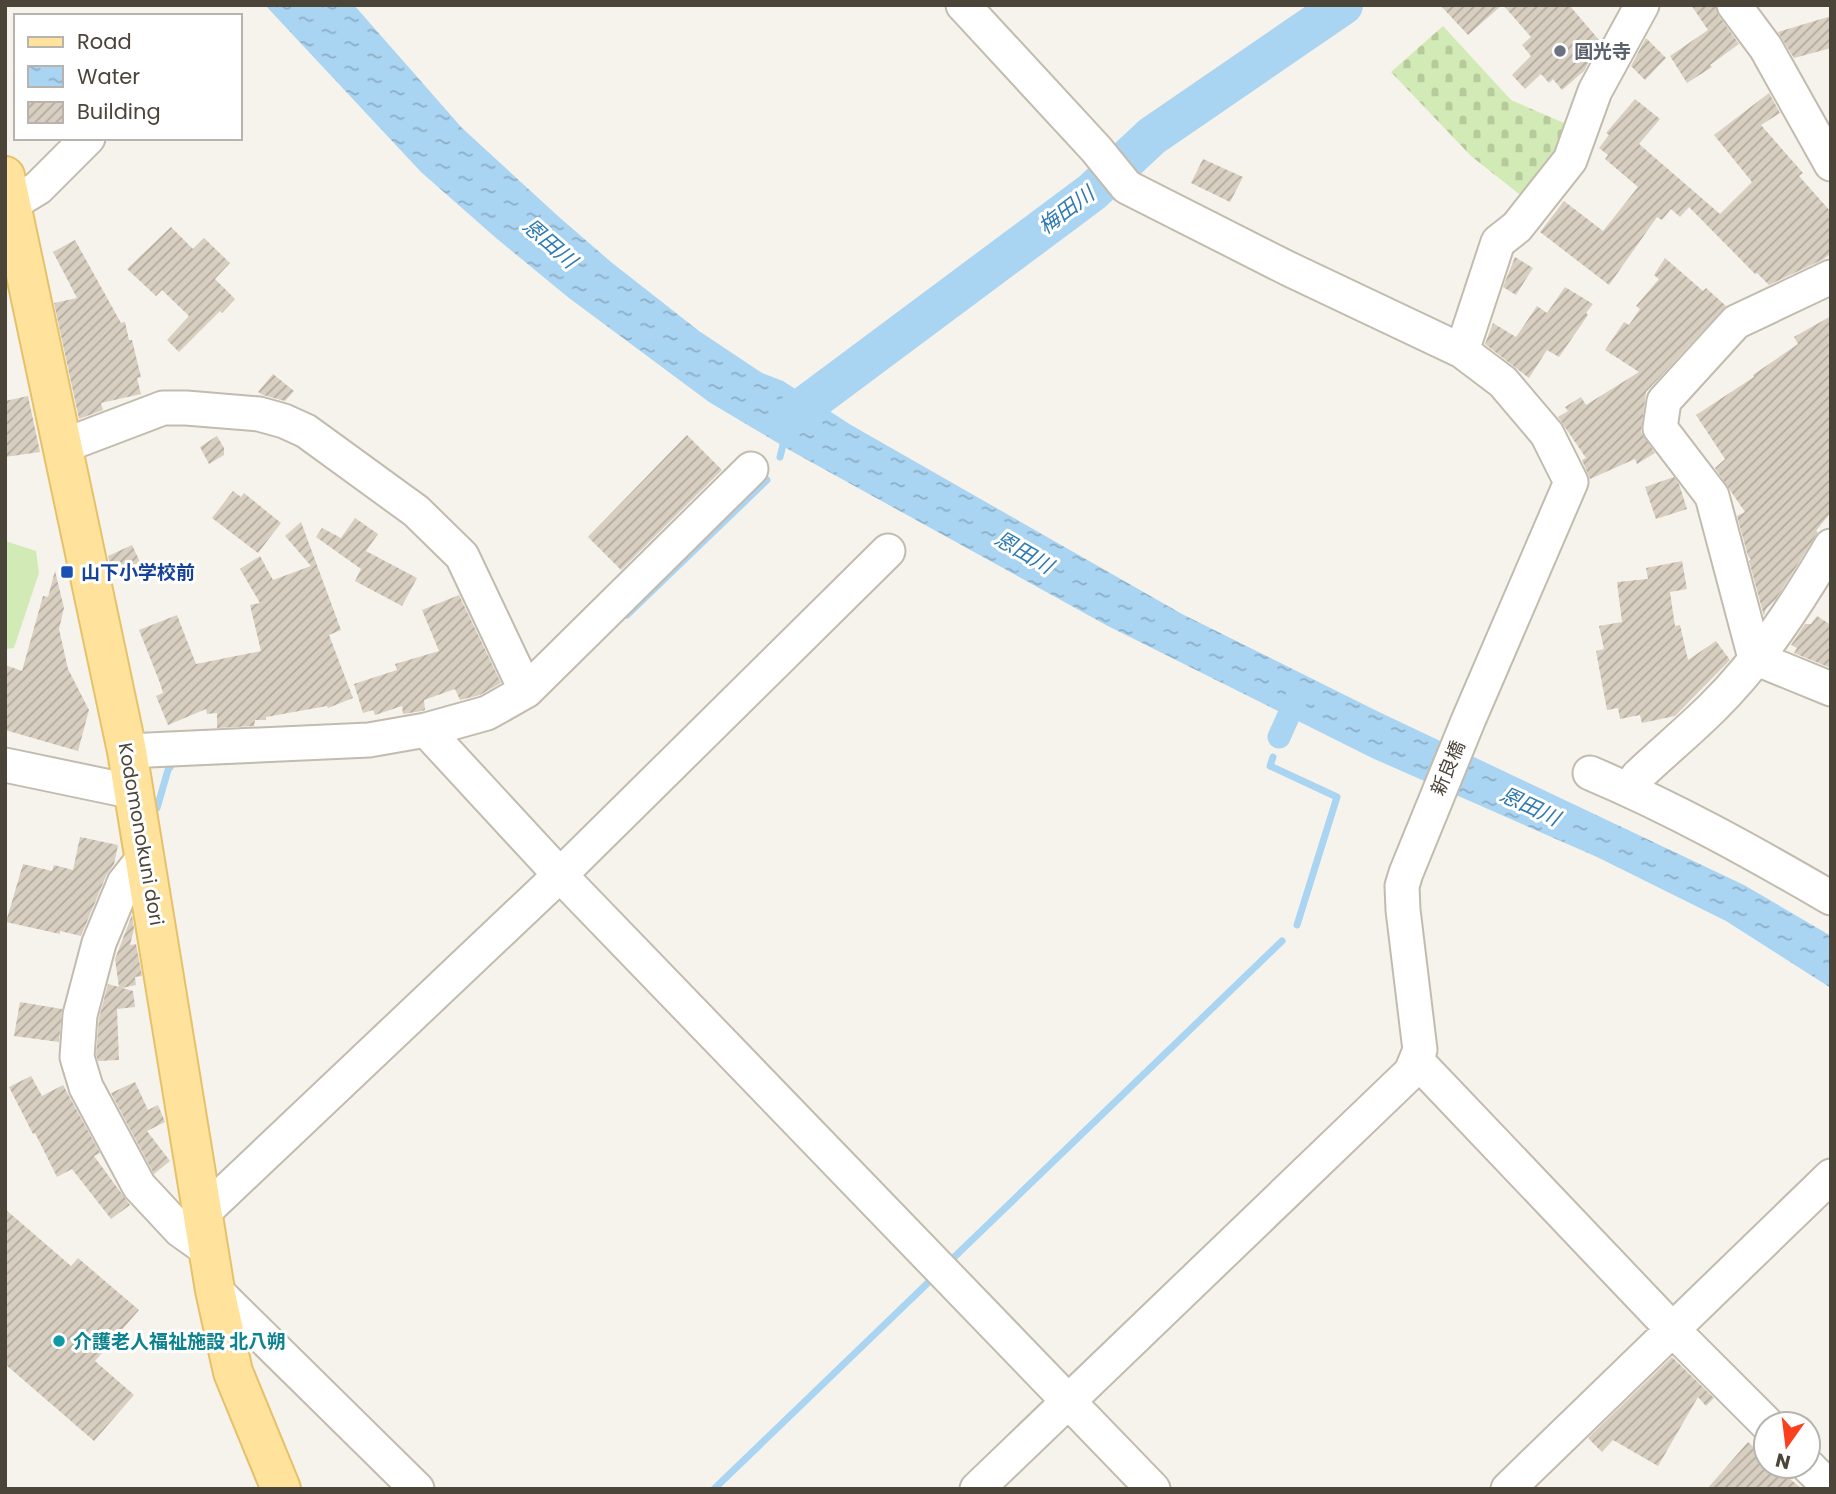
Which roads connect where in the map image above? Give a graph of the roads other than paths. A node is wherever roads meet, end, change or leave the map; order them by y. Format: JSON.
{"nodes":[{"id":1,"x":963,"y":5,"type":"edge"},
{"id":2,"x":1642,"y":5,"type":"edge"},
{"id":3,"x":1734,"y":5,"type":"edge"},
{"id":4,"x":86,"y":140,"type":"edge"},
{"id":5,"x":1831,"y":164,"type":"edge"},
{"id":6,"x":8,"y":190,"type":"edge"},
{"id":7,"x":1831,"y":277,"type":"edge"},
{"id":8,"x":1462,"y":351,"type":"junction"},
{"id":9,"x":63,"y":446,"type":"junction"},
{"id":10,"x":751,"y":469,"type":"dead end"},
{"id":11,"x":1831,"y":546,"type":"edge"},
{"id":12,"x":888,"y":551,"type":"dead end"},
{"id":13,"x":1755,"y":658,"type":"junction"},
{"id":14,"x":1831,"y":689,"type":"edge"},
{"id":15,"x":526,"y":691,"type":"junction"},
{"id":16,"x":426,"y":730,"type":"junction"},
{"id":17,"x":127,"y":751,"type":"junction"},
{"id":18,"x":5,"y":765,"type":"edge"},
{"id":19,"x":1590,"y":773,"type":"dead end"},
{"id":20,"x":1628,"y":789,"type":"junction"},
{"id":21,"x":134,"y":792,"type":"junction"},
{"id":22,"x":146,"y":855,"type":"junction"},
{"id":23,"x":561,"y":875,"type":"junction"},
{"id":24,"x":1831,"y":898,"type":"edge"},
{"id":25,"x":1417,"y":1061,"type":"junction"},
{"id":26,"x":1831,"y":1176,"type":"edge"},
{"id":27,"x":205,"y":1232,"type":"junction"},
{"id":28,"x":215,"y":1290,"type":"junction"},
{"id":29,"x":1673,"y":1330,"type":"junction"},
{"id":30,"x":1068,"y":1401,"type":"junction"},
{"id":31,"x":1753,"y":1410,"type":"edge"},
{"id":32,"x":281,"y":1489,"type":"edge"},
{"id":33,"x":416,"y":1489,"type":"edge"},
{"id":34,"x":977,"y":1489,"type":"edge"},
{"id":35,"x":1153,"y":1489,"type":"edge"},
{"id":36,"x":1508,"y":1489,"type":"edge"}],
"edges":[{"from":1,"to":8,"type":"street","name":"新良橋"},
{"from":2,"to":8,"type":"street"},
{"from":3,"to":5,"type":"street"},
{"from":4,"to":6,"type":"street"},
{"from":6,"to":9,"type":"main road","name":"Kodomonokuni dori"},
{"from":7,"to":13,"type":"street"},
{"from":8,"to":25,"type":"street","name":"新良橋"},
{"from":9,"to":15,"type":"street"},
{"from":9,"to":17,"type":"main road","name":"Kodomonokuni dori"},
{"from":10,"to":15,"type":"street"},
{"from":11,"to":13,"type":"street"},
{"from":12,"to":23,"type":"street"},
{"from":13,"to":14,"type":"street"},
{"from":13,"to":20,"type":"street"},
{"from":15,"to":16,"type":"street"},
{"from":16,"to":17,"type":"street"},
{"from":16,"to":23,"type":"street"},
{"from":17,"to":21,"type":"main road","name":"Kodomonokuni dori"},
{"from":18,"to":21,"type":"street"},
{"from":19,"to":20,"type":"street"},
{"from":20,"to":24,"type":"street"},
{"from":21,"to":22,"type":"main road","name":"Kodomonokuni dori"},
{"from":22,"to":27,"type":"main road","name":"Kodomonokuni dori"},
{"from":22,"to":27,"type":"street"},
{"from":23,"to":27,"type":"street"},
{"from":23,"to":30,"type":"street"},
{"from":25,"to":29,"type":"street"},
{"from":25,"to":30,"type":"street"},
{"from":26,"to":29,"type":"street"},
{"from":27,"to":28,"type":"main road","name":"Kodomonokuni dori"},
{"from":28,"to":32,"type":"main road","name":"Kodomonokuni dori"},
{"from":28,"to":33,"type":"street"},
{"from":29,"to":31,"type":"street"},
{"from":29,"to":36,"type":"street"},
{"from":30,"to":34,"type":"street"},
{"from":30,"to":35,"type":"street"}]}
